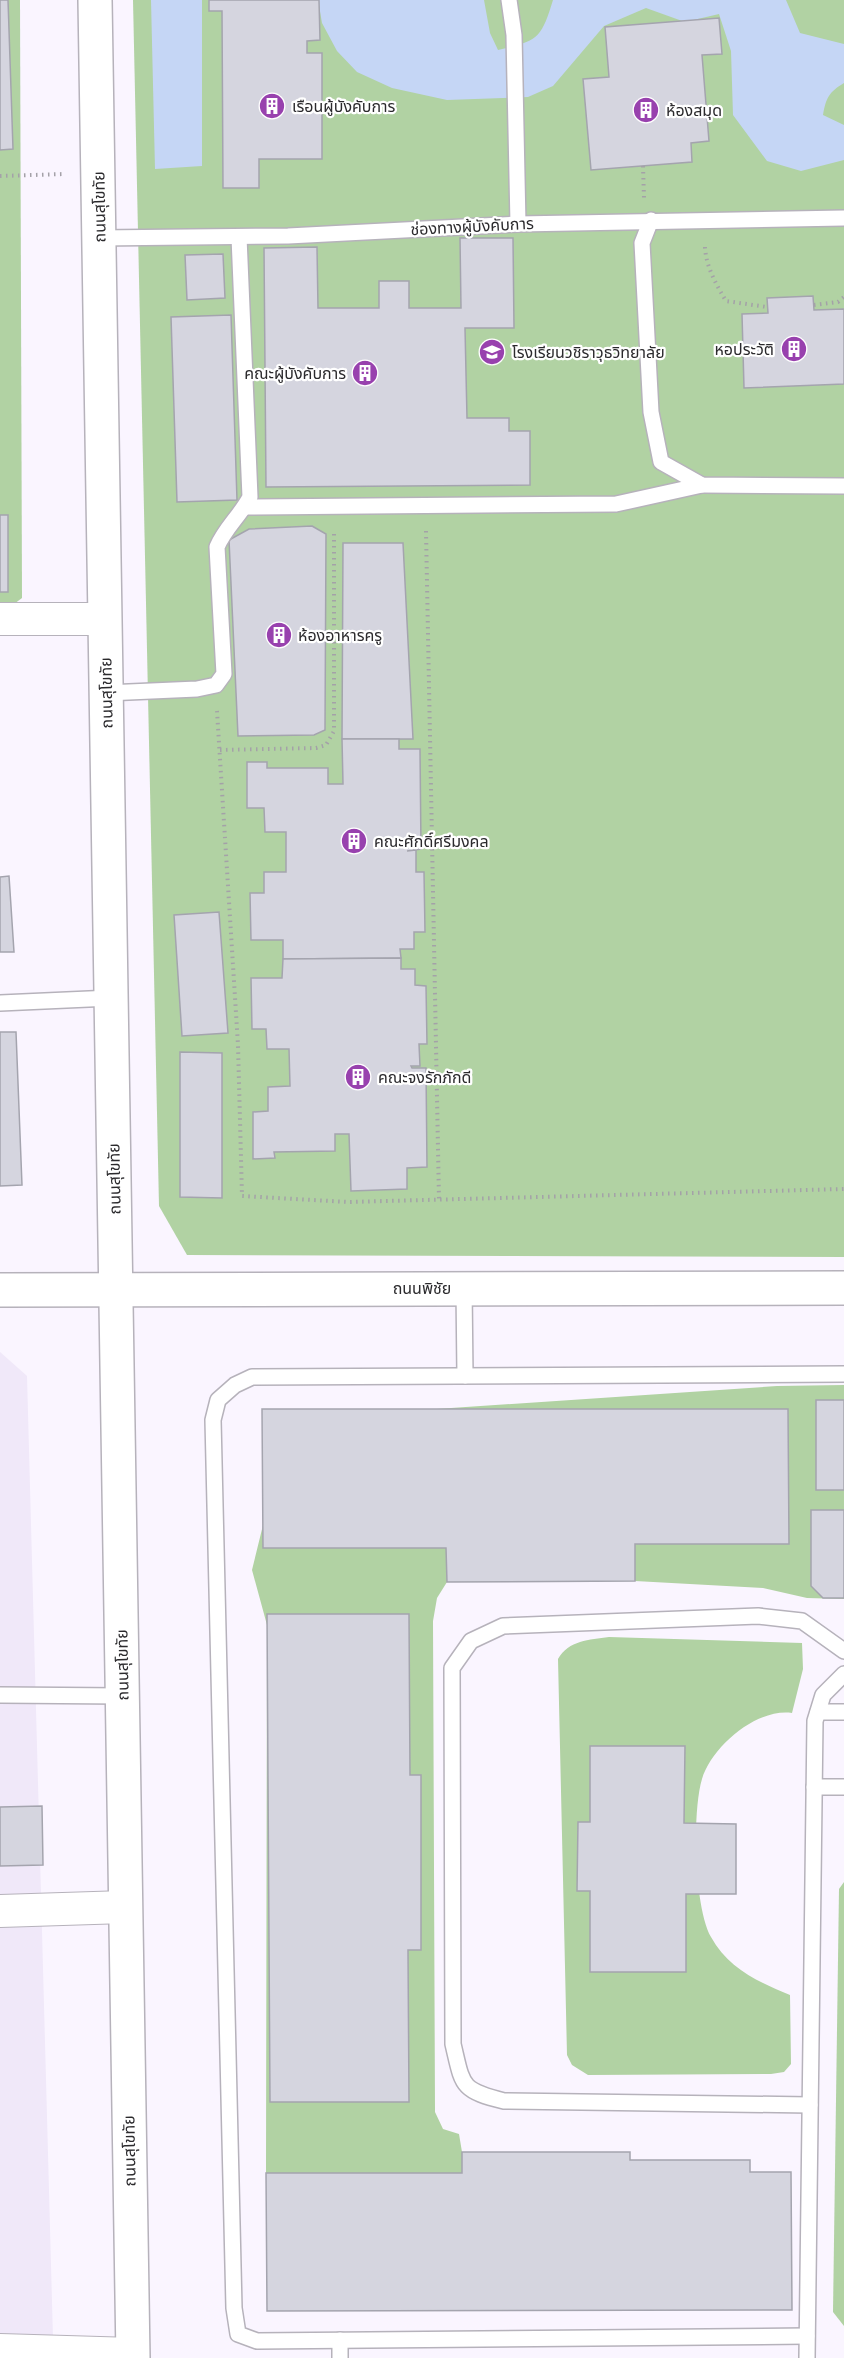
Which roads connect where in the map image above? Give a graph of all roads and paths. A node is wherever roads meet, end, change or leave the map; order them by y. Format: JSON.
{"nodes":[{"id":1,"x":95,"y":0,"type":"edge"},
{"id":2,"x":509,"y":0,"type":"edge"},
{"id":3,"x":643,"y":165,"type":"dead end"},
{"id":4,"x":98,"y":173,"type":"junction"},
{"id":5,"x":0,"y":176,"type":"edge"},
{"id":6,"x":844,"y":218,"type":"edge"},
{"id":7,"x":703,"y":219,"type":"junction"},
{"id":8,"x":648,"y":220,"type":"junction"},
{"id":9,"x":518,"y":224,"type":"junction"},
{"id":10,"x":239,"y":237,"type":"junction"},
{"id":11,"x":99,"y":238,"type":"junction"},
{"id":12,"x":844,"y":297,"type":"edge"},
{"id":13,"x":814,"y":305,"type":"dead end"},
{"id":14,"x":767,"y":307,"type":"dead end"},
{"id":15,"x":702,"y":485,"type":"junction"},
{"id":16,"x":844,"y":486,"type":"edge"},
{"id":17,"x":334,"y":506,"type":"junction"},
{"id":18,"x":425,"y":506,"type":"junction"},
{"id":19,"x":245,"y":507,"type":"junction"},
{"id":20,"x":105,"y":619,"type":"junction"},
{"id":21,"x":0,"y":620,"type":"edge"},
{"id":22,"x":216,"y":685,"type":"junction"},
{"id":23,"x":106,"y":693,"type":"junction"},
{"id":24,"x":220,"y":750,"type":"junction"},
{"id":25,"x":111,"y":998,"type":"junction"},
{"id":26,"x":0,"y":1003,"type":"edge"},
{"id":27,"x":844,"y":1189,"type":"edge"},
{"id":28,"x":439,"y":1200,"type":"junction"},
{"id":29,"x":115,"y":1288,"type":"junction"},
{"id":30,"x":464,"y":1288,"type":"junction"},
{"id":31,"x":844,"y":1288,"type":"edge"},
{"id":32,"x":0,"y":1290,"type":"edge"},
{"id":33,"x":844,"y":1374,"type":"edge"},
{"id":34,"x":465,"y":1376,"type":"junction"},
{"id":35,"x":844,"y":1651,"type":"edge"},
{"id":36,"x":844,"y":1674,"type":"edge"},
{"id":37,"x":0,"y":1695,"type":"edge"},
{"id":38,"x":122,"y":1696,"type":"junction"},
{"id":39,"x":818,"y":1712,"type":"junction"},
{"id":40,"x":844,"y":1712,"type":"edge"},
{"id":41,"x":814,"y":1787,"type":"junction"},
{"id":42,"x":844,"y":1787,"type":"edge"},
{"id":43,"x":125,"y":1907,"type":"junction"},
{"id":44,"x":0,"y":1911,"type":"edge"},
{"id":45,"x":810,"y":2105,"type":"junction"},
{"id":46,"x":807,"y":2336,"type":"junction"},
{"id":47,"x":340,"y":2340,"type":"junction"},
{"id":48,"x":0,"y":2350,"type":"edge"},
{"id":49,"x":133,"y":2356,"type":"edge"},
{"id":50,"x":340,"y":2358,"type":"edge"},
{"id":51,"x":807,"y":2358,"type":"edge"}],
"edges":[{"from":1,"to":4,"type":"street","name":"ถนนสุโขทัย"},
{"from":2,"to":9,"type":"lane"},
{"from":3,"to":8,"type":"path"},
{"from":4,"to":5,"type":"path"},
{"from":4,"to":11,"type":"street","name":"ถนนสุโขทัย"},
{"from":6,"to":7,"type":"lane","name":"ช่องทางผู้บังคับการ"},
{"from":7,"to":8,"type":"lane","name":"ช่องทางผู้บังคับการ"},
{"from":7,"to":14,"type":"path"},
{"from":8,"to":9,"type":"lane","name":"ช่องทางผู้บังคับการ"},
{"from":8,"to":15,"type":"lane"},
{"from":9,"to":10,"type":"lane","name":"ช่องทางผู้บังคับการ"},
{"from":10,"to":11,"type":"lane","name":"ช่องทางผู้บังคับการ"},
{"from":10,"to":19,"type":"lane"},
{"from":11,"to":20,"type":"street","name":"ถนนสุโขทัย"},
{"from":12,"to":13,"type":"path"},
{"from":15,"to":16,"type":"lane"},
{"from":15,"to":18,"type":"lane"},
{"from":17,"to":18,"type":"lane"},
{"from":17,"to":19,"type":"lane"},
{"from":17,"to":24,"type":"path"},
{"from":18,"to":28,"type":"path"},
{"from":19,"to":22,"type":"lane"},
{"from":20,"to":21,"type":"street"},
{"from":20,"to":23,"type":"street","name":"ถนนสุโขทัย"},
{"from":22,"to":23,"type":"lane"},
{"from":22,"to":24,"type":"path"},
{"from":23,"to":25,"type":"street","name":"ถนนสุโขทัย"},
{"from":24,"to":28,"type":"path"},
{"from":25,"to":26,"type":"lane"},
{"from":25,"to":29,"type":"street","name":"ถนนสุโขทัย"},
{"from":27,"to":28,"type":"path"},
{"from":29,"to":30,"type":"street","name":"ถนนพิชัย"},
{"from":29,"to":32,"type":"street","name":"ถนนพิชัย"},
{"from":29,"to":38,"type":"street","name":"ถนนสุโขทัย"},
{"from":30,"to":31,"type":"street","name":"ถนนพิชัย"},
{"from":30,"to":34,"type":"lane"},
{"from":33,"to":34,"type":"lane"},
{"from":34,"to":47,"type":"lane"},
{"from":35,"to":45,"type":"lane"},
{"from":36,"to":39,"type":"lane"},
{"from":37,"to":38,"type":"lane"},
{"from":38,"to":43,"type":"street","name":"ถนนสุโขทัย"},
{"from":39,"to":40,"type":"lane"},
{"from":39,"to":41,"type":"lane"},
{"from":41,"to":42,"type":"lane"},
{"from":41,"to":45,"type":"lane"},
{"from":43,"to":44,"type":"street"},
{"from":43,"to":49,"type":"street","name":"ถนนสุโขทัย"},
{"from":45,"to":46,"type":"lane"},
{"from":46,"to":47,"type":"lane"},
{"from":46,"to":51,"type":"lane"},
{"from":47,"to":50,"type":"lane"},
{"from":48,"to":49,"type":"street"}]}
